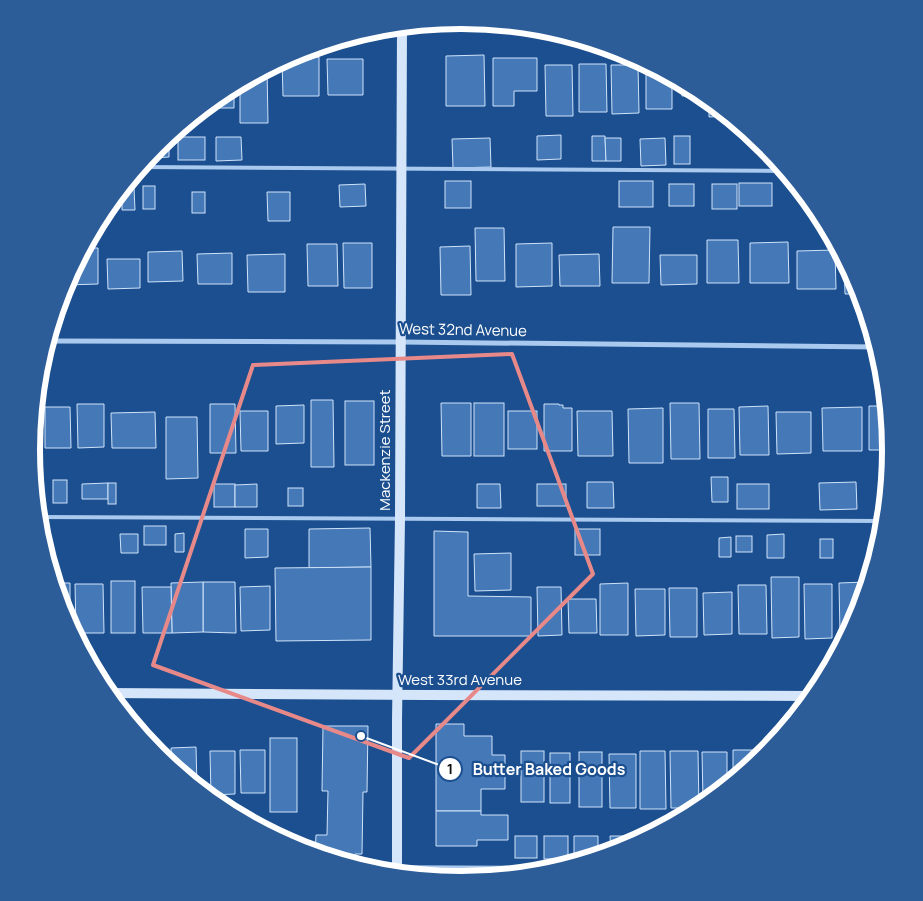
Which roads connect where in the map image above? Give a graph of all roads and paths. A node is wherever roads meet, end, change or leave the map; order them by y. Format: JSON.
{"nodes":[{"id":1,"x":402,"y":33,"type":"edge"},
{"id":2,"x":149,"y":167,"type":"edge"},
{"id":3,"x":401,"y":169,"type":"junction"},
{"id":4,"x":778,"y":171,"type":"edge"},
{"id":5,"x":54,"y":341,"type":"edge"},
{"id":6,"x":401,"y":342,"type":"junction"},
{"id":7,"x":870,"y":347,"type":"edge"},
{"id":8,"x":45,"y":517,"type":"edge"},
{"id":9,"x":400,"y":520,"type":"junction"},
{"id":10,"x":877,"y":521,"type":"edge"},
{"id":11,"x":117,"y":693,"type":"edge"},
{"id":12,"x":398,"y":695,"type":"junction"},
{"id":13,"x":804,"y":696,"type":"edge"},
{"id":14,"x":397,"y":867,"type":"edge"},
{"id":15,"x":518,"y":869,"type":"edge"},
{"id":16,"x":426,"y":870,"type":"edge"}],
"edges":[{"from":1,"to":3,"type":"street","name":"Mackenzie Street"},
{"from":2,"to":3,"type":"lane"},
{"from":3,"to":4,"type":"lane"},
{"from":3,"to":6,"type":"street","name":"Mackenzie Street"},
{"from":5,"to":6,"type":"street","name":"West 32nd Avenue"},
{"from":6,"to":7,"type":"street","name":"West 32nd Avenue"},
{"from":6,"to":9,"type":"street","name":"Mackenzie Street"},
{"from":8,"to":9,"type":"lane"},
{"from":9,"to":10,"type":"lane"},
{"from":9,"to":12,"type":"street","name":"Mackenzie Street"},
{"from":11,"to":12,"type":"street","name":"West 33rd Avenue"},
{"from":12,"to":13,"type":"street","name":"West 33rd Avenue"},
{"from":12,"to":14,"type":"street","name":"Mackenzie Street"},
{"from":15,"to":16,"type":"lane"}]}
